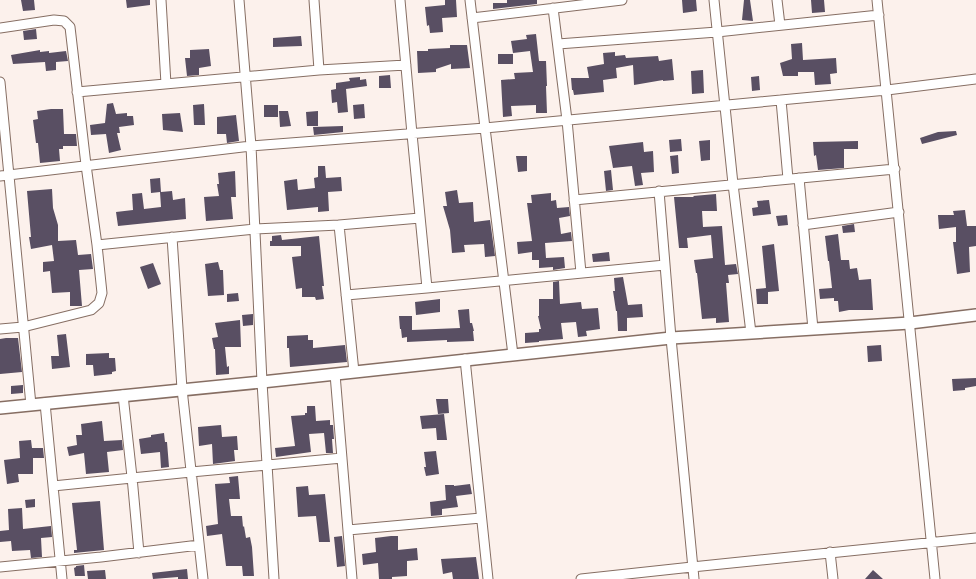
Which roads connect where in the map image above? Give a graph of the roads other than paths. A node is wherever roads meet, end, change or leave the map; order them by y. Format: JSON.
{"nodes":[{"id":1,"x":161,"y":0,"type":"edge"},
{"id":2,"x":239,"y":0,"type":"edge"},
{"id":3,"x":314,"y":0,"type":"edge"},
{"id":4,"x":400,"y":0,"type":"edge"},
{"id":5,"x":470,"y":0,"type":"edge"},
{"id":6,"x":622,"y":0,"type":"edge"},
{"id":7,"x":714,"y":0,"type":"edge"},
{"id":8,"x":777,"y":0,"type":"edge"},
{"id":9,"x":877,"y":0,"type":"edge"},
{"id":10,"x":553,"y":8,"type":"junction"},
{"id":11,"x":879,"y":15,"type":"junction"},
{"id":12,"x":472,"y":18,"type":"junction"},
{"id":13,"x":780,"y":25,"type":"junction"},
{"id":14,"x":0,"y":28,"type":"edge"},
{"id":15,"x":717,"y":32,"type":"junction"},
{"id":16,"x":558,"y":44,"type":"junction"},
{"id":17,"x":406,"y":65,"type":"junction"},
{"id":18,"x":319,"y":70,"type":"junction"},
{"id":19,"x":245,"y":76,"type":"junction"},
{"id":20,"x":976,"y":79,"type":"edge"},
{"id":21,"x":0,"y":82,"type":"edge"},
{"id":22,"x":166,"y":84,"type":"junction"},
{"id":23,"x":887,"y":90,"type":"junction"},
{"id":24,"x":77,"y":92,"type":"junction"},
{"id":25,"x":780,"y":100,"type":"junction"},
{"id":26,"x":725,"y":105,"type":"junction"},
{"id":27,"x":567,"y":120,"type":"junction"},
{"id":28,"x":485,"y":128,"type":"junction"},
{"id":29,"x":412,"y":134,"type":"junction"},
{"id":30,"x":251,"y":146,"type":"junction"},
{"id":31,"x":86,"y":166,"type":"junction"},
{"id":32,"x":895,"y":169,"type":"junction"},
{"id":33,"x":5,"y":175,"type":"edge"},
{"id":34,"x":799,"y":178,"type":"junction"},
{"id":35,"x":788,"y":179,"type":"junction"},
{"id":36,"x":732,"y":184,"type":"junction"},
{"id":37,"x":659,"y":191,"type":"junction"},
{"id":38,"x":574,"y":200,"type":"junction"},
{"id":39,"x":899,"y":212,"type":"junction"},
{"id":40,"x":420,"y":218,"type":"junction"},
{"id":41,"x":339,"y":225,"type":"junction"},
{"id":42,"x":803,"y":225,"type":"junction"},
{"id":43,"x":255,"y":229,"type":"junction"},
{"id":44,"x":172,"y":237,"type":"junction"},
{"id":45,"x":97,"y":245,"type":"junction"},
{"id":46,"x":665,"y":264,"type":"junction"},
{"id":47,"x":581,"y":273,"type":"junction"},
{"id":48,"x":504,"y":281,"type":"junction"},
{"id":49,"x":427,"y":288,"type":"junction"},
{"id":50,"x":346,"y":295,"type":"junction"},
{"id":51,"x":976,"y":315,"type":"edge"},
{"id":52,"x":910,"y":323,"type":"junction"},
{"id":53,"x":23,"y":327,"type":"junction"},
{"id":54,"x":0,"y":329,"type":"edge"},
{"id":55,"x":813,"y":329,"type":"junction"},
{"id":56,"x":751,"y":333,"type":"junction"},
{"id":57,"x":671,"y":338,"type":"junction"},
{"id":58,"x":513,"y":355,"type":"junction"},
{"id":59,"x":465,"y":360,"type":"junction"},
{"id":60,"x":354,"y":372,"type":"junction"},
{"id":61,"x":335,"y":374,"type":"junction"},
{"id":62,"x":262,"y":382,"type":"junction"},
{"id":63,"x":182,"y":389,"type":"junction"},
{"id":64,"x":123,"y":395,"type":"junction"},
{"id":65,"x":45,"y":403,"type":"junction"},
{"id":66,"x":31,"y":405,"type":"junction"},
{"id":67,"x":0,"y":408,"type":"edge"},
{"id":68,"x":342,"y":458,"type":"junction"},
{"id":69,"x":266,"y":465,"type":"junction"},
{"id":70,"x":191,"y":472,"type":"junction"},
{"id":71,"x":132,"y":478,"type":"junction"},
{"id":72,"x":53,"y":486,"type":"junction"},
{"id":73,"x":481,"y":518,"type":"junction"},
{"id":74,"x":348,"y":530,"type":"junction"},
{"id":75,"x":976,"y":538,"type":"edge"},
{"id":76,"x":932,"y":542,"type":"junction"},
{"id":77,"x":199,"y":545,"type":"junction"},
{"id":78,"x":830,"y":552,"type":"junction"},
{"id":79,"x":140,"y":553,"type":"junction"},
{"id":80,"x":60,"y":561,"type":"junction"},
{"id":81,"x":0,"y":567,"type":"edge"},
{"id":82,"x":692,"y":567,"type":"junction"},
{"id":83,"x":619,"y":577,"type":"edge"},
{"id":84,"x":62,"y":579,"type":"edge"},
{"id":85,"x":203,"y":579,"type":"edge"},
{"id":86,"x":274,"y":579,"type":"edge"},
{"id":87,"x":352,"y":579,"type":"edge"},
{"id":88,"x":488,"y":579,"type":"edge"},
{"id":89,"x":582,"y":579,"type":"edge"},
{"id":90,"x":694,"y":579,"type":"edge"},
{"id":91,"x":833,"y":579,"type":"edge"},
{"id":92,"x":935,"y":579,"type":"edge"}],
"edges":[{"from":1,"to":22,"type":"street"},
{"from":2,"to":19,"type":"street"},
{"from":3,"to":18,"type":"street"},
{"from":4,"to":17,"type":"street"},
{"from":5,"to":12,"type":"street"},
{"from":6,"to":10,"type":"street"},
{"from":7,"to":15,"type":"street"},
{"from":8,"to":13,"type":"street"},
{"from":9,"to":11,"type":"street"},
{"from":10,"to":12,"type":"street"},
{"from":10,"to":16,"type":"street"},
{"from":11,"to":13,"type":"street"},
{"from":11,"to":23,"type":"street"},
{"from":12,"to":28,"type":"street"},
{"from":13,"to":15,"type":"street"},
{"from":14,"to":24,"type":"street"},
{"from":15,"to":16,"type":"street"},
{"from":15,"to":26,"type":"street"},
{"from":16,"to":27,"type":"street"},
{"from":17,"to":18,"type":"street"},
{"from":17,"to":29,"type":"street"},
{"from":18,"to":19,"type":"street"},
{"from":19,"to":22,"type":"street"},
{"from":19,"to":30,"type":"street"},
{"from":20,"to":23,"type":"street"},
{"from":21,"to":33,"type":"street"},
{"from":22,"to":24,"type":"street"},
{"from":23,"to":25,"type":"street"},
{"from":23,"to":32,"type":"street"},
{"from":24,"to":31,"type":"street"},
{"from":25,"to":26,"type":"street"},
{"from":25,"to":35,"type":"street"},
{"from":26,"to":27,"type":"street"},
{"from":26,"to":36,"type":"street"},
{"from":27,"to":28,"type":"street"},
{"from":27,"to":38,"type":"street"},
{"from":28,"to":29,"type":"street"},
{"from":28,"to":48,"type":"street"},
{"from":29,"to":30,"type":"street"},
{"from":29,"to":40,"type":"street"},
{"from":30,"to":31,"type":"street"},
{"from":30,"to":43,"type":"street"},
{"from":31,"to":33,"type":"street"},
{"from":31,"to":45,"type":"street"},
{"from":32,"to":34,"type":"street"},
{"from":32,"to":39,"type":"street"},
{"from":33,"to":53,"type":"street"},
{"from":34,"to":35,"type":"street"},
{"from":34,"to":42,"type":"street"},
{"from":35,"to":36,"type":"street"},
{"from":36,"to":37,"type":"street"},
{"from":36,"to":56,"type":"street"},
{"from":37,"to":38,"type":"street"},
{"from":37,"to":46,"type":"street"},
{"from":38,"to":47,"type":"street"},
{"from":39,"to":42,"type":"street"},
{"from":39,"to":52,"type":"street"},
{"from":40,"to":41,"type":"street"},
{"from":40,"to":49,"type":"street"},
{"from":41,"to":43,"type":"street"},
{"from":41,"to":50,"type":"street"},
{"from":42,"to":55,"type":"street"},
{"from":43,"to":44,"type":"street"},
{"from":43,"to":62,"type":"street"},
{"from":44,"to":45,"type":"street"},
{"from":44,"to":63,"type":"street"},
{"from":45,"to":53,"type":"street"},
{"from":46,"to":47,"type":"street"},
{"from":46,"to":57,"type":"street"},
{"from":47,"to":48,"type":"street"},
{"from":48,"to":49,"type":"street"},
{"from":48,"to":58,"type":"street"},
{"from":49,"to":50,"type":"street"},
{"from":50,"to":60,"type":"street"},
{"from":51,"to":52,"type":"street"},
{"from":52,"to":55,"type":"street"},
{"from":52,"to":76,"type":"street"},
{"from":53,"to":54,"type":"street"},
{"from":53,"to":66,"type":"street"},
{"from":55,"to":56,"type":"street"},
{"from":56,"to":57,"type":"street"},
{"from":57,"to":58,"type":"street"},
{"from":57,"to":82,"type":"street"},
{"from":58,"to":59,"type":"street"},
{"from":59,"to":60,"type":"street"},
{"from":59,"to":73,"type":"street"},
{"from":60,"to":61,"type":"street"},
{"from":61,"to":62,"type":"street"},
{"from":61,"to":68,"type":"street"},
{"from":62,"to":63,"type":"street"},
{"from":62,"to":69,"type":"street"},
{"from":63,"to":64,"type":"street"},
{"from":63,"to":70,"type":"street"},
{"from":64,"to":65,"type":"street"},
{"from":64,"to":71,"type":"street"},
{"from":65,"to":66,"type":"street"},
{"from":65,"to":72,"type":"street"},
{"from":66,"to":67,"type":"street"},
{"from":68,"to":69,"type":"street"},
{"from":68,"to":74,"type":"street"},
{"from":69,"to":70,"type":"street"},
{"from":69,"to":86,"type":"street"},
{"from":70,"to":71,"type":"street"},
{"from":70,"to":77,"type":"street"},
{"from":71,"to":72,"type":"street"},
{"from":71,"to":79,"type":"street"},
{"from":72,"to":80,"type":"street"},
{"from":73,"to":74,"type":"street"},
{"from":73,"to":88,"type":"street"},
{"from":74,"to":87,"type":"street"},
{"from":75,"to":76,"type":"street"},
{"from":76,"to":78,"type":"street"},
{"from":76,"to":92,"type":"street"},
{"from":77,"to":79,"type":"street"},
{"from":77,"to":85,"type":"street"},
{"from":78,"to":82,"type":"street"},
{"from":78,"to":91,"type":"street"},
{"from":79,"to":80,"type":"street"},
{"from":80,"to":81,"type":"street"},
{"from":80,"to":84,"type":"street"},
{"from":82,"to":83,"type":"street"},
{"from":82,"to":90,"type":"street"},
{"from":83,"to":89,"type":"street"}]}
